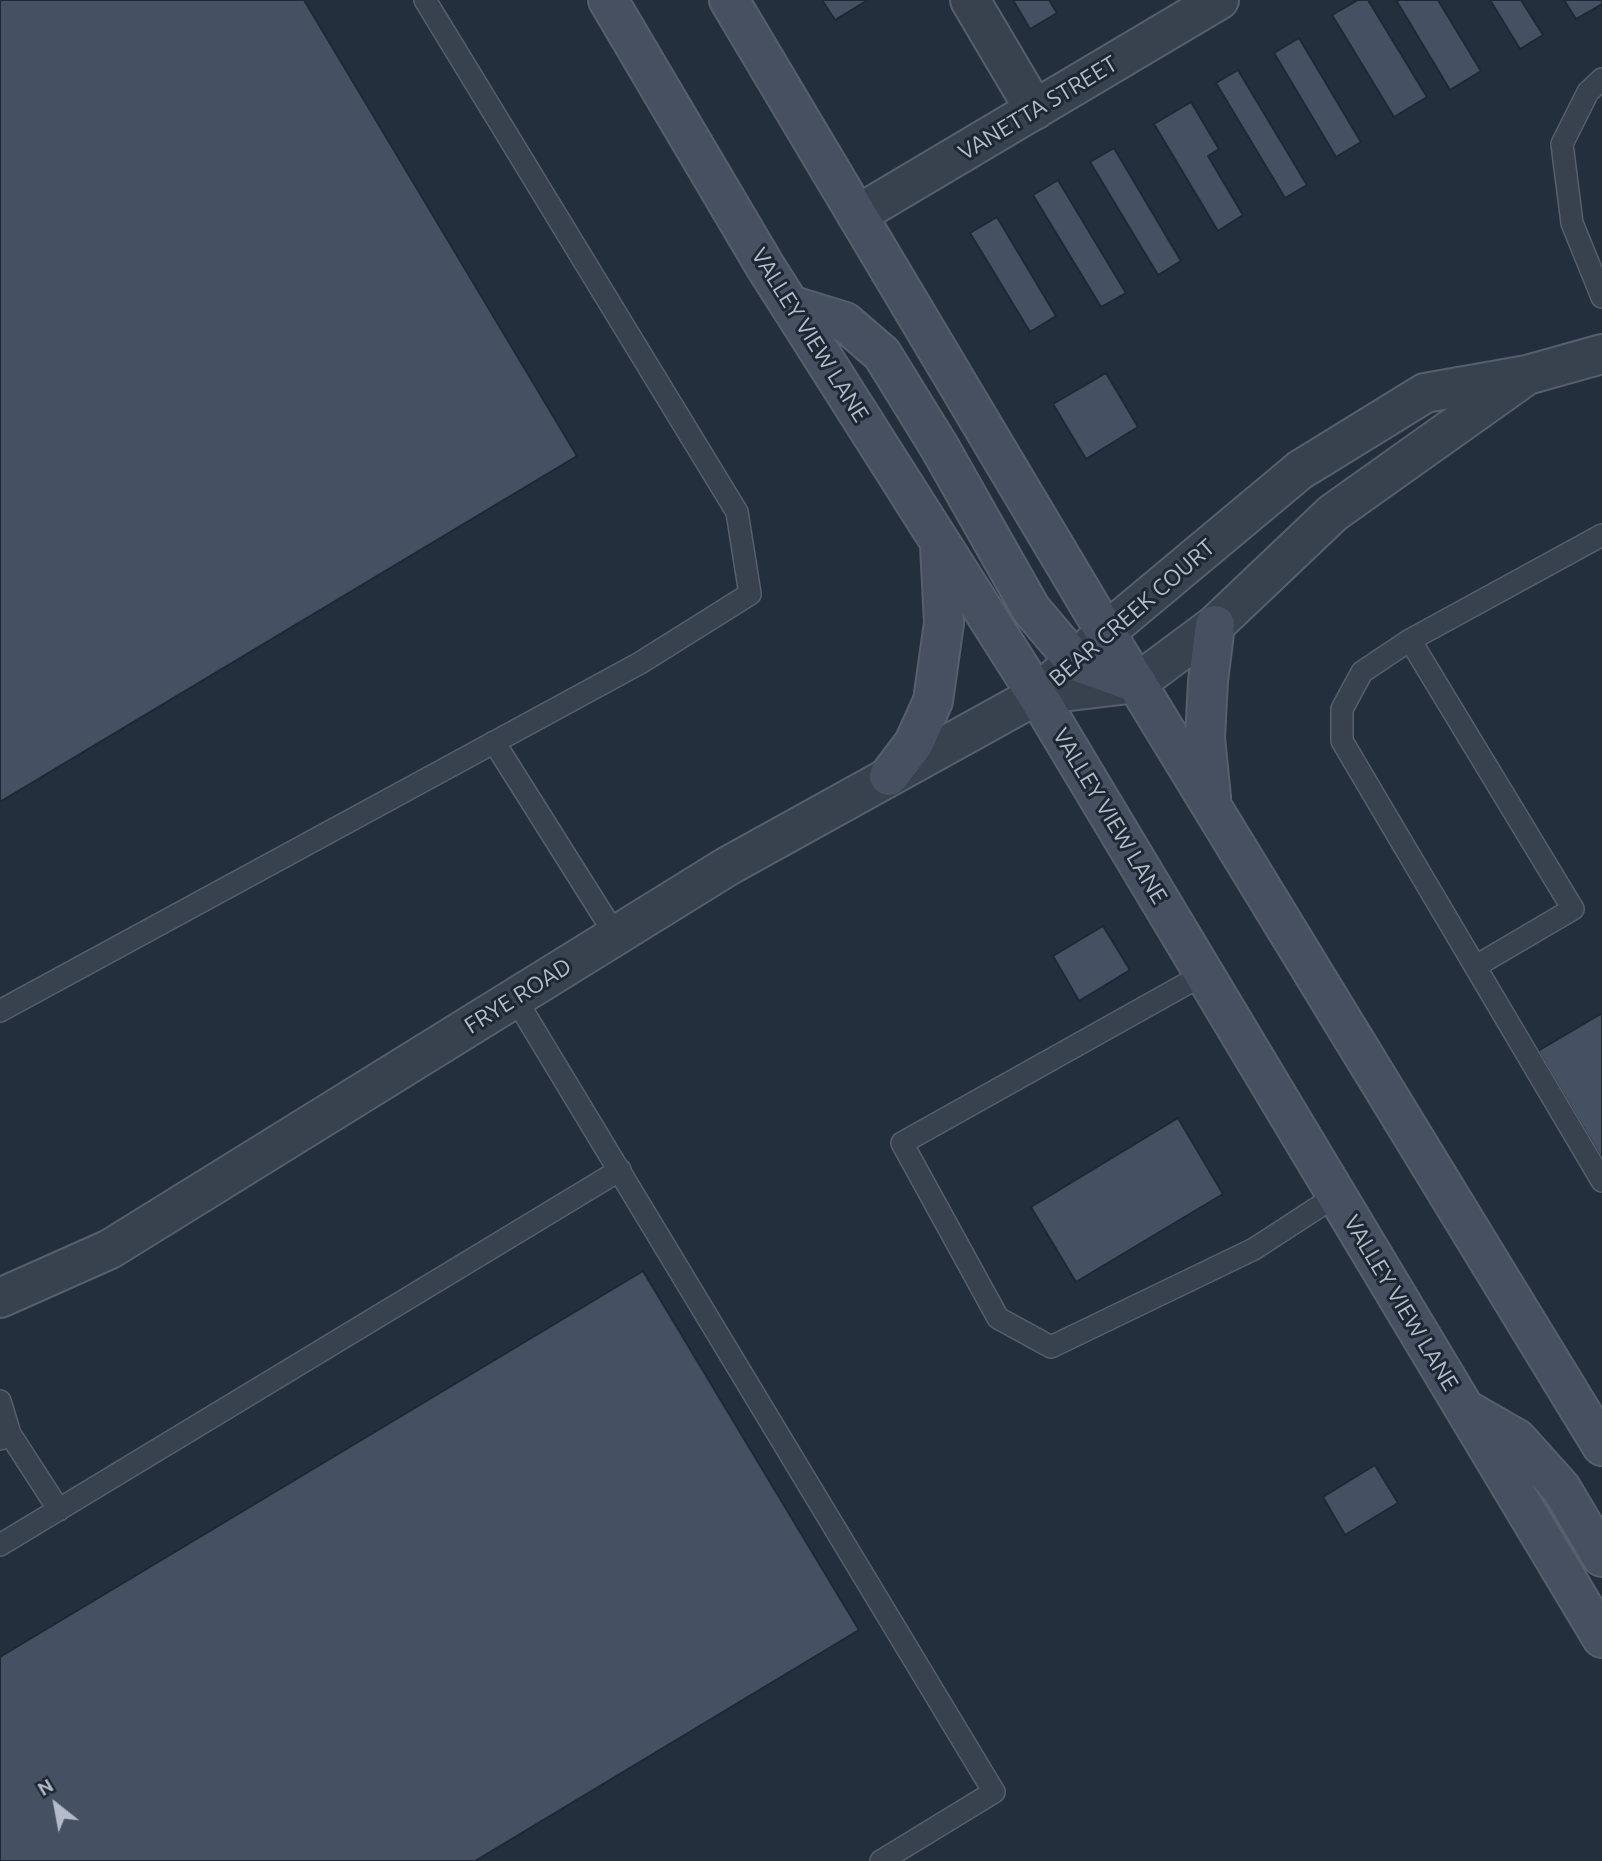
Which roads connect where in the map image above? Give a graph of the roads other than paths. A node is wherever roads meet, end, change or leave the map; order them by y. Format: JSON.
{"nodes":[{"id":1,"x":425,"y":0,"type":"edge"},
{"id":2,"x":608,"y":0,"type":"edge"},
{"id":3,"x":729,"y":0,"type":"edge"},
{"id":4,"x":970,"y":0,"type":"edge"},
{"id":5,"x":1219,"y":0,"type":"edge"},
{"id":6,"x":1602,"y":79,"type":"edge"},
{"id":7,"x":1035,"y":110,"type":"junction"},
{"id":8,"x":857,"y":215,"type":"junction"},
{"id":9,"x":1602,"y":297,"type":"edge"},
{"id":10,"x":790,"y":305,"type":"junction"},
{"id":11,"x":1602,"y":354,"type":"edge"},
{"id":12,"x":1527,"y":375,"type":"junction"},
{"id":13,"x":1602,"y":535,"type":"edge"},
{"id":14,"x":939,"y":540,"type":"junction"},
{"id":15,"x":1215,"y":625,"type":"junction"},
{"id":16,"x":1106,"y":632,"type":"junction"},
{"id":17,"x":1410,"y":640,"type":"junction"},
{"id":18,"x":1075,"y":661,"type":"junction"},
{"id":19,"x":1137,"y":683,"type":"junction"},
{"id":20,"x":1037,"y":695,"type":"junction"},
{"id":21,"x":494,"y":742,"type":"junction"},
{"id":22,"x":888,"y":776,"type":"junction"},
{"id":23,"x":1212,"y":806,"type":"junction"},
{"id":24,"x":616,"y":936,"type":"junction"},
{"id":25,"x":1476,"y":966,"type":"junction"},
{"id":26,"x":1204,"y":974,"type":"junction"},
{"id":27,"x":515,"y":998,"type":"junction"},
{"id":28,"x":0,"y":1011,"type":"edge"},
{"id":29,"x":620,"y":1170,"type":"junction"},
{"id":30,"x":1602,"y":1181,"type":"edge"},
{"id":31,"x":1337,"y":1195,"type":"junction"},
{"id":32,"x":0,"y":1298,"type":"edge"},
{"id":33,"x":0,"y":1401,"type":"edge"},
{"id":34,"x":1465,"y":1409,"type":"junction"},
{"id":35,"x":5,"y":1436,"type":"edge"},
{"id":36,"x":1602,"y":1446,"type":"edge"},
{"id":37,"x":59,"y":1510,"type":"junction"},
{"id":38,"x":0,"y":1545,"type":"edge"},
{"id":39,"x":1602,"y":1557,"type":"edge"},
{"id":40,"x":1602,"y":1638,"type":"edge"},
{"id":41,"x":881,"y":1861,"type":"edge"}],
"edges":[{"from":1,"to":21,"type":"lane"},
{"from":2,"to":10,"type":"main road","name":"VALLEY VIEW LANE"},
{"from":3,"to":8,"type":"main road"},
{"from":4,"to":7,"type":"street"},
{"from":5,"to":7,"type":"street","name":"VANETTA STREET"},
{"from":6,"to":9,"type":"lane"},
{"from":7,"to":8,"type":"street","name":"VANETTA STREET"},
{"from":8,"to":16,"type":"main road"},
{"from":10,"to":14,"type":"main road","name":"VALLEY VIEW LANE"},
{"from":10,"to":18,"type":"main road"},
{"from":11,"to":12,"type":"street","name":"BEAR CREEK COURT"},
{"from":12,"to":15,"type":"street","name":"BEAR CREEK COURT"},
{"from":12,"to":16,"type":"street","name":"BEAR CREEK COURT"},
{"from":13,"to":17,"type":"lane"},
{"from":14,"to":20,"type":"main road","name":"VALLEY VIEW LANE"},
{"from":14,"to":22,"type":"main road"},
{"from":15,"to":19,"type":"street","name":"BEAR CREEK COURT"},
{"from":15,"to":23,"type":"main road"},
{"from":16,"to":18,"type":"street","name":"BEAR CREEK COURT"},
{"from":16,"to":19,"type":"main road"},
{"from":17,"to":25,"type":"lane"},
{"from":17,"to":25,"type":"lane"},
{"from":18,"to":19,"type":"main road"},
{"from":18,"to":20,"type":"street","name":"BEAR CREEK COURT"},
{"from":19,"to":20,"type":"street","name":"BEAR CREEK COURT"},
{"from":19,"to":23,"type":"main road"},
{"from":20,"to":22,"type":"street","name":"FRYE ROAD"},
{"from":20,"to":26,"type":"main road","name":"VALLEY VIEW LANE"},
{"from":21,"to":24,"type":"lane"},
{"from":21,"to":28,"type":"lane"},
{"from":22,"to":24,"type":"street","name":"FRYE ROAD"},
{"from":23,"to":36,"type":"main road"},
{"from":24,"to":27,"type":"street","name":"FRYE ROAD"},
{"from":25,"to":30,"type":"lane"},
{"from":26,"to":31,"type":"main road","name":"VALLEY VIEW LANE"},
{"from":26,"to":31,"type":"lane"},
{"from":27,"to":29,"type":"lane"},
{"from":27,"to":32,"type":"street","name":"FRYE ROAD"},
{"from":29,"to":37,"type":"lane"},
{"from":29,"to":41,"type":"lane"},
{"from":31,"to":34,"type":"main road","name":"VALLEY VIEW LANE"},
{"from":33,"to":35,"type":"lane"},
{"from":34,"to":39,"type":"main road"},
{"from":34,"to":40,"type":"main road","name":"VALLEY VIEW LANE"},
{"from":35,"to":37,"type":"lane"},
{"from":37,"to":38,"type":"lane"}]}
